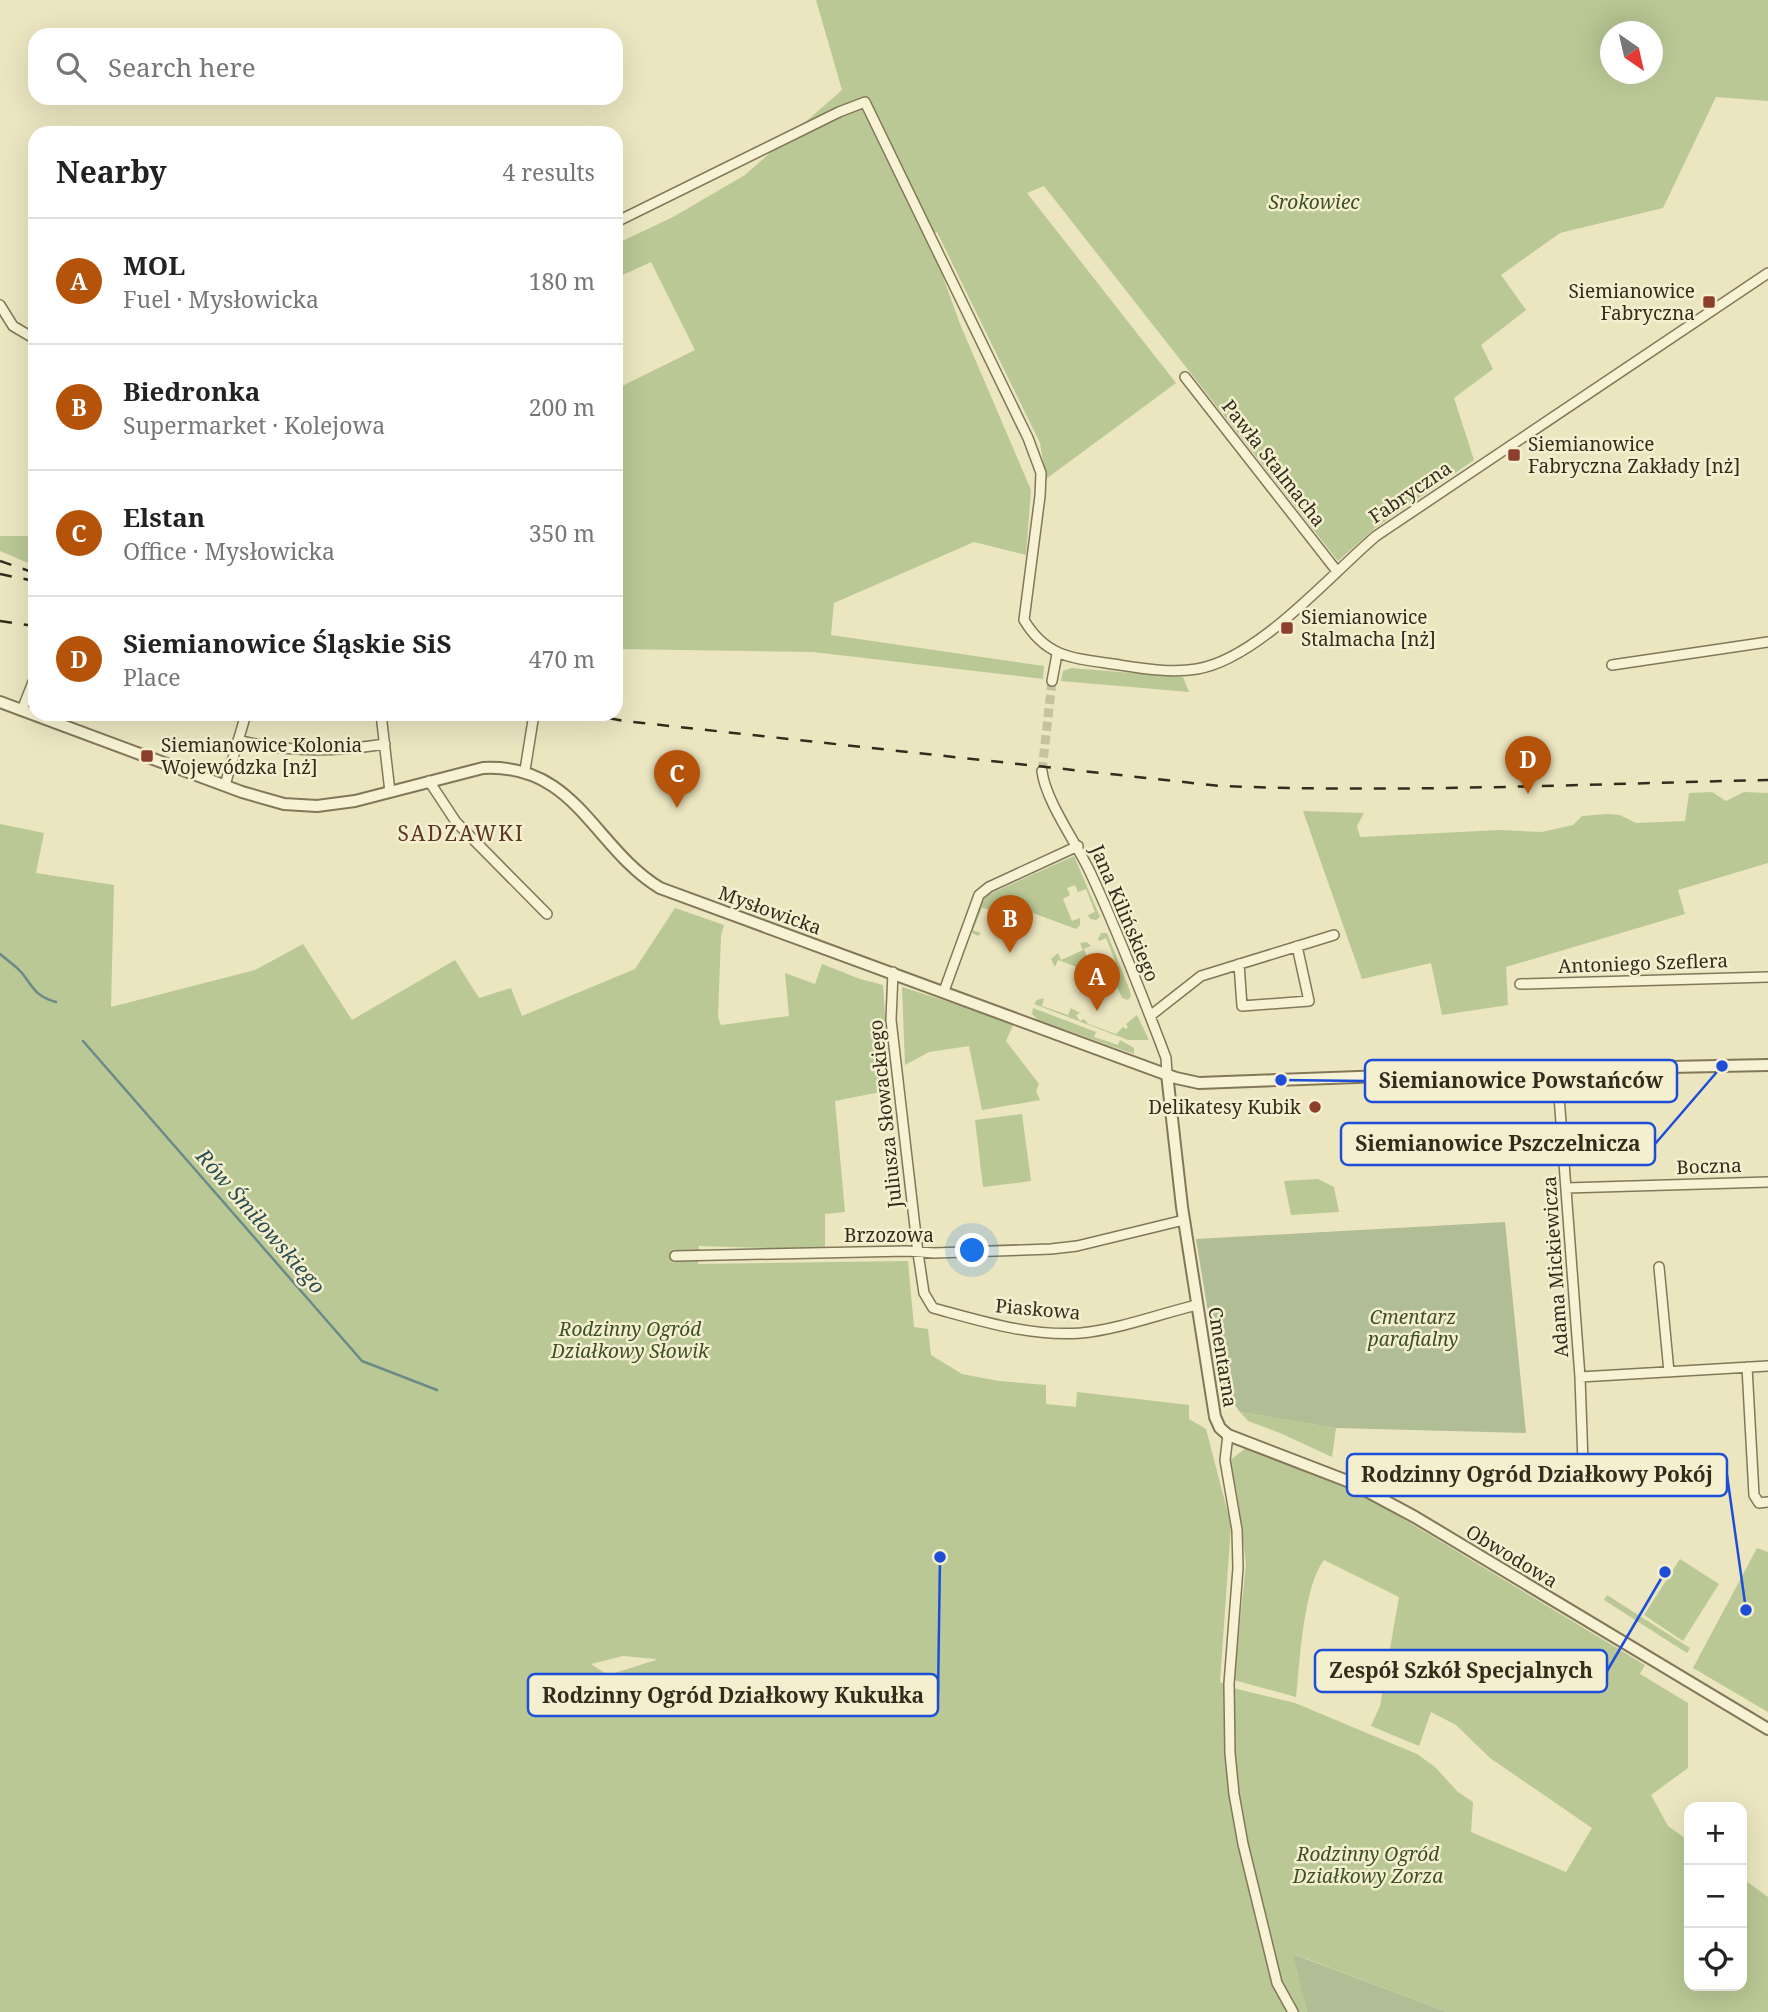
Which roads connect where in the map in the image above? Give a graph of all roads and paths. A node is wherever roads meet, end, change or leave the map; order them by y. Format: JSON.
{"nodes":[{"id":1,"x":623,"y":218,"type":"edge"},
{"id":2,"x":1768,"y":273,"type":"edge"},
{"id":3,"x":0,"y":305,"type":"edge"},
{"id":4,"x":28,"y":335,"type":"edge"},
{"id":5,"x":1185,"y":377,"type":"dead end"},
{"id":6,"x":1336,"y":570,"type":"junction"},
{"id":7,"x":1768,"y":642,"type":"edge"},
{"id":8,"x":1057,"y":654,"type":"junction"},
{"id":9,"x":1612,"y":665,"type":"dead end"},
{"id":10,"x":1052,"y":681,"type":"tunnel mouth"},
{"id":11,"x":28,"y":695,"type":"edge"},
{"id":12,"x":0,"y":702,"type":"edge"},
{"id":13,"x":22,"y":710,"type":"junction"},
{"id":14,"x":28,"y":712,"type":"edge"},
{"id":15,"x":52,"y":721,"type":"edge"},
{"id":16,"x":244,"y":721,"type":"edge"},
{"id":17,"x":382,"y":721,"type":"edge"},
{"id":18,"x":533,"y":721,"type":"edge"},
{"id":19,"x":239,"y":740,"type":"junction"},
{"id":20,"x":384,"y":744,"type":"junction"},
{"id":21,"x":525,"y":771,"type":"junction"},
{"id":22,"x":1042,"y":771,"type":"tunnel mouth"},
{"id":23,"x":429,"y":781,"type":"junction"},
{"id":24,"x":225,"y":785,"type":"junction"},
{"id":25,"x":390,"y":792,"type":"junction"},
{"id":26,"x":1077,"y":846,"type":"junction"},
{"id":27,"x":547,"y":914,"type":"dead end"},
{"id":28,"x":1334,"y":935,"type":"dead end"},
{"id":29,"x":1297,"y":946,"type":"junction"},
{"id":30,"x":1238,"y":964,"type":"junction"},
{"id":31,"x":892,"y":972,"type":"junction"},
{"id":32,"x":1768,"y":977,"type":"edge"},
{"id":33,"x":1520,"y":984,"type":"dead end"},
{"id":34,"x":944,"y":991,"type":"junction"},
{"id":35,"x":1150,"y":1016,"type":"junction"},
{"id":36,"x":1768,"y":1065,"type":"edge"},
{"id":37,"x":1557,"y":1069,"type":"junction"},
{"id":38,"x":1167,"y":1074,"type":"junction"},
{"id":39,"x":1768,"y":1182,"type":"edge"},
{"id":40,"x":1566,"y":1188,"type":"junction"},
{"id":41,"x":1184,"y":1220,"type":"junction"},
{"id":42,"x":918,"y":1252,"type":"junction"},
{"id":43,"x":675,"y":1256,"type":"dead end"},
{"id":44,"x":1659,"y":1267,"type":"dead end"},
{"id":45,"x":1196,"y":1304,"type":"junction"},
{"id":46,"x":1768,"y":1366,"type":"edge"},
{"id":47,"x":1747,"y":1367,"type":"junction"},
{"id":48,"x":1669,"y":1372,"type":"junction"},
{"id":49,"x":1580,"y":1377,"type":"junction"},
{"id":50,"x":1228,"y":1435,"type":"junction"},
{"id":51,"x":1583,"y":1463,"type":"dead end"},
{"id":52,"x":1768,"y":1502,"type":"edge"},
{"id":53,"x":1768,"y":1729,"type":"edge"},
{"id":54,"x":1293,"y":2012,"type":"edge"}],
"edges":[{"from":1,"to":8,"type":"street"},
{"from":2,"to":6,"type":"street","name":"Fabryczna"},
{"from":3,"to":4,"type":"street"},
{"from":5,"to":6,"type":"street","name":"Pawła Stalmacha"},
{"from":6,"to":8,"type":"street","name":"Fabryczna"},
{"from":7,"to":9,"type":"street"},
{"from":8,"to":10,"type":"street"},
{"from":11,"to":13,"type":"street"},
{"from":12,"to":13,"type":"street","name":"Mysłowicka"},
{"from":13,"to":14,"type":"street","name":"Mysłowicka"},
{"from":15,"to":24,"type":"street","name":"Mysłowicka"},
{"from":16,"to":19,"type":"street"},
{"from":17,"to":20,"type":"street"},
{"from":18,"to":21,"type":"street"},
{"from":19,"to":20,"type":"street"},
{"from":19,"to":24,"type":"street"},
{"from":20,"to":25,"type":"street"},
{"from":21,"to":23,"type":"street","name":"Mysłowicka"},
{"from":21,"to":31,"type":"street","name":"Mysłowicka"},
{"from":22,"to":26,"type":"street","name":"Jana Kilińskiego"},
{"from":23,"to":25,"type":"street","name":"Mysłowicka"},
{"from":23,"to":27,"type":"street"},
{"from":24,"to":25,"type":"street","name":"Mysłowicka"},
{"from":26,"to":34,"type":"street"},
{"from":26,"to":35,"type":"street","name":"Jana Kilińskiego"},
{"from":28,"to":29,"type":"street"},
{"from":29,"to":30,"type":"street"},
{"from":29,"to":30,"type":"street"},
{"from":30,"to":35,"type":"street"},
{"from":31,"to":34,"type":"street","name":"Mysłowicka"},
{"from":31,"to":42,"type":"street","name":"Juliusza Słowackiego"},
{"from":32,"to":33,"type":"street","name":"Antoniego Szeflera"},
{"from":34,"to":38,"type":"street","name":"Mysłowicka"},
{"from":35,"to":38,"type":"street","name":"Jana Kilińskiego"},
{"from":36,"to":37,"type":"street","name":"Mysłowicka"},
{"from":37,"to":38,"type":"street","name":"Mysłowicka"},
{"from":37,"to":40,"type":"street","name":"Adama Mickiewicza"},
{"from":38,"to":41,"type":"street","name":"Cmentarna"},
{"from":39,"to":40,"type":"street","name":"Boczna"},
{"from":40,"to":49,"type":"street","name":"Adama Mickiewicza"},
{"from":41,"to":42,"type":"street","name":"Brzozowa"},
{"from":41,"to":45,"type":"street","name":"Cmentarna"},
{"from":42,"to":43,"type":"street","name":"Brzozowa"},
{"from":42,"to":45,"type":"street","name":"Piaskowa"},
{"from":44,"to":48,"type":"street"},
{"from":45,"to":50,"type":"street","name":"Cmentarna"},
{"from":46,"to":47,"type":"street"},
{"from":47,"to":48,"type":"street"},
{"from":47,"to":52,"type":"street"},
{"from":48,"to":49,"type":"street"},
{"from":49,"to":51,"type":"street","name":"Adama Mickiewicza"},
{"from":50,"to":53,"type":"street","name":"Obwodowa"},
{"from":50,"to":54,"type":"street","name":"Cmentarna"}]}
